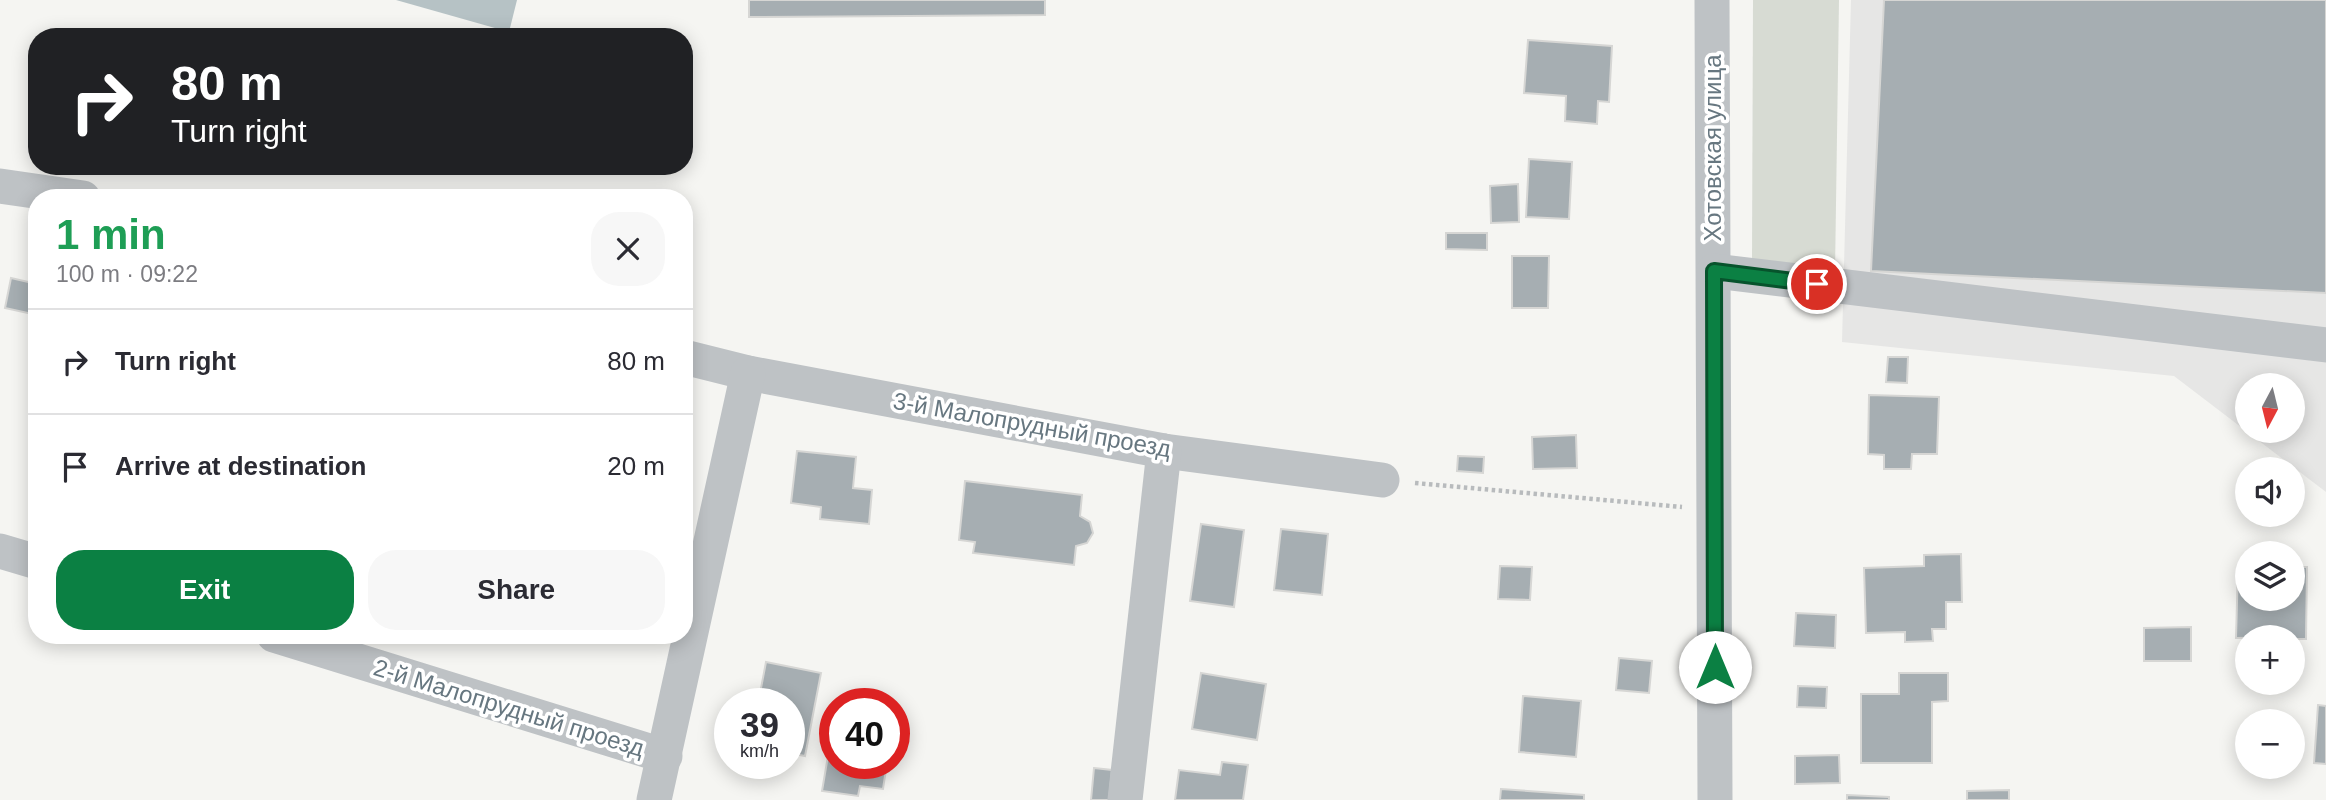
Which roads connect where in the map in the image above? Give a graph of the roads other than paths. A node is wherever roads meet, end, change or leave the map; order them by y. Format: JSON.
{"nodes":[{"id":1,"x":1712,"y":0,"type":"edge"},
{"id":2,"x":0,"y":186,"type":"edge"},
{"id":3,"x":28,"y":190,"type":"edge"},
{"id":4,"x":1714,"y":271,"type":"junction"},
{"id":5,"x":2326,"y":345,"type":"edge"},
{"id":6,"x":693,"y":359,"type":"edge"},
{"id":7,"x":748,"y":373,"type":"junction"},
{"id":8,"x":1164,"y":451,"type":"junction"},
{"id":9,"x":1382,"y":480,"type":"road end"},
{"id":10,"x":0,"y":551,"type":"edge"},
{"id":11,"x":28,"y":559,"type":"edge"},
{"id":12,"x":693,"y":627,"type":"edge"},
{"id":13,"x":303,"y":644,"type":"edge"},
{"id":14,"x":689,"y":644,"type":"edge"},
{"id":15,"x":665,"y":756,"type":"junction"},
{"id":16,"x":654,"y":800,"type":"edge"},
{"id":17,"x":1125,"y":800,"type":"edge"},
{"id":18,"x":1715,"y":800,"type":"edge"}],
"edges":[{"from":1,"to":4,"type":"street","name":"Хотовская улица"},
{"from":2,"to":3,"type":"street"},
{"from":4,"to":5,"type":"street"},
{"from":4,"to":18,"type":"street","name":"Хотовская улица"},
{"from":6,"to":7,"type":"street","name":"3-й Малопрудный проезд"},
{"from":7,"to":8,"type":"street","name":"3-й Малопрудный проезд"},
{"from":7,"to":12,"type":"street"},
{"from":8,"to":9,"type":"street","name":"3-й Малопрудный проезд"},
{"from":8,"to":17,"type":"street"},
{"from":10,"to":11,"type":"street"},
{"from":13,"to":15,"type":"street","name":"2-й Малопрудный проезд"},
{"from":14,"to":15,"type":"street"},
{"from":15,"to":16,"type":"street"}]}
